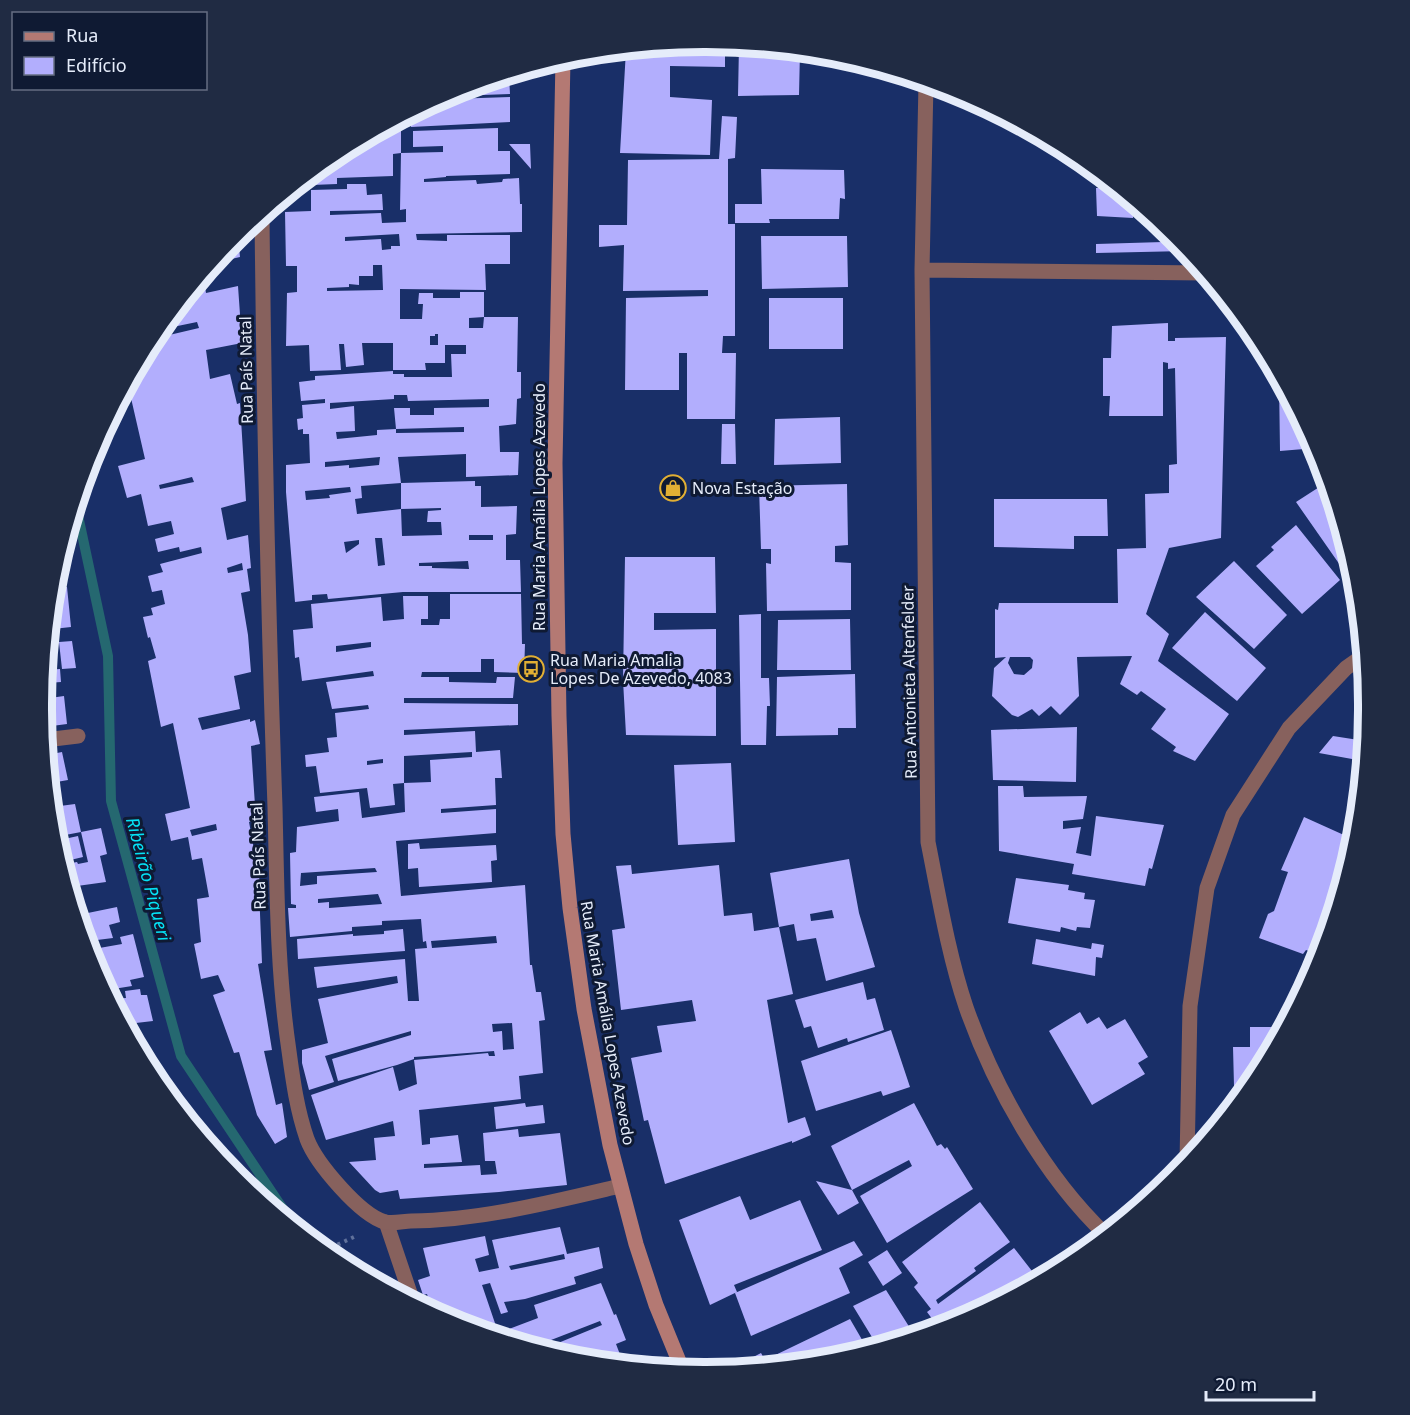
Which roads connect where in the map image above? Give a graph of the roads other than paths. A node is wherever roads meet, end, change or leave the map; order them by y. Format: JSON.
{"nodes":[{"id":1,"x":563,"y":69,"type":"edge"},
{"id":2,"x":926,"y":91,"type":"edge"},
{"id":3,"x":262,"y":226,"type":"edge"},
{"id":4,"x":922,"y":270,"type":"junction"},
{"id":5,"x":1194,"y":273,"type":"edge"},
{"id":6,"x":1356,"y":661,"type":"edge"},
{"id":7,"x":78,"y":736,"type":"dead end"},
{"id":8,"x":54,"y":739,"type":"edge"},
{"id":9,"x":1187,"y":1149,"type":"edge"},
{"id":10,"x":620,"y":1186,"type":"junction"},
{"id":11,"x":386,"y":1222,"type":"junction"},
{"id":12,"x":1100,"y":1229,"type":"edge"},
{"id":13,"x":409,"y":1291,"type":"edge"},
{"id":14,"x":679,"y":1361,"type":"edge"}],
"edges":[{"from":1,"to":10,"type":"main road","name":"Rua Maria Amália Lopes Azevedo"},
{"from":2,"to":4,"type":"street","name":"Rua Antonieta Altenfelder"},
{"from":3,"to":11,"type":"street","name":"Rua País Natal"},
{"from":4,"to":5,"type":"street"},
{"from":4,"to":12,"type":"street","name":"Rua Antonieta Altenfelder"},
{"from":6,"to":9,"type":"street"},
{"from":7,"to":8,"type":"street"},
{"from":10,"to":11,"type":"street"},
{"from":10,"to":14,"type":"main road","name":"Rua Maria Amália Lopes Azevedo"},
{"from":11,"to":13,"type":"street"}]}
